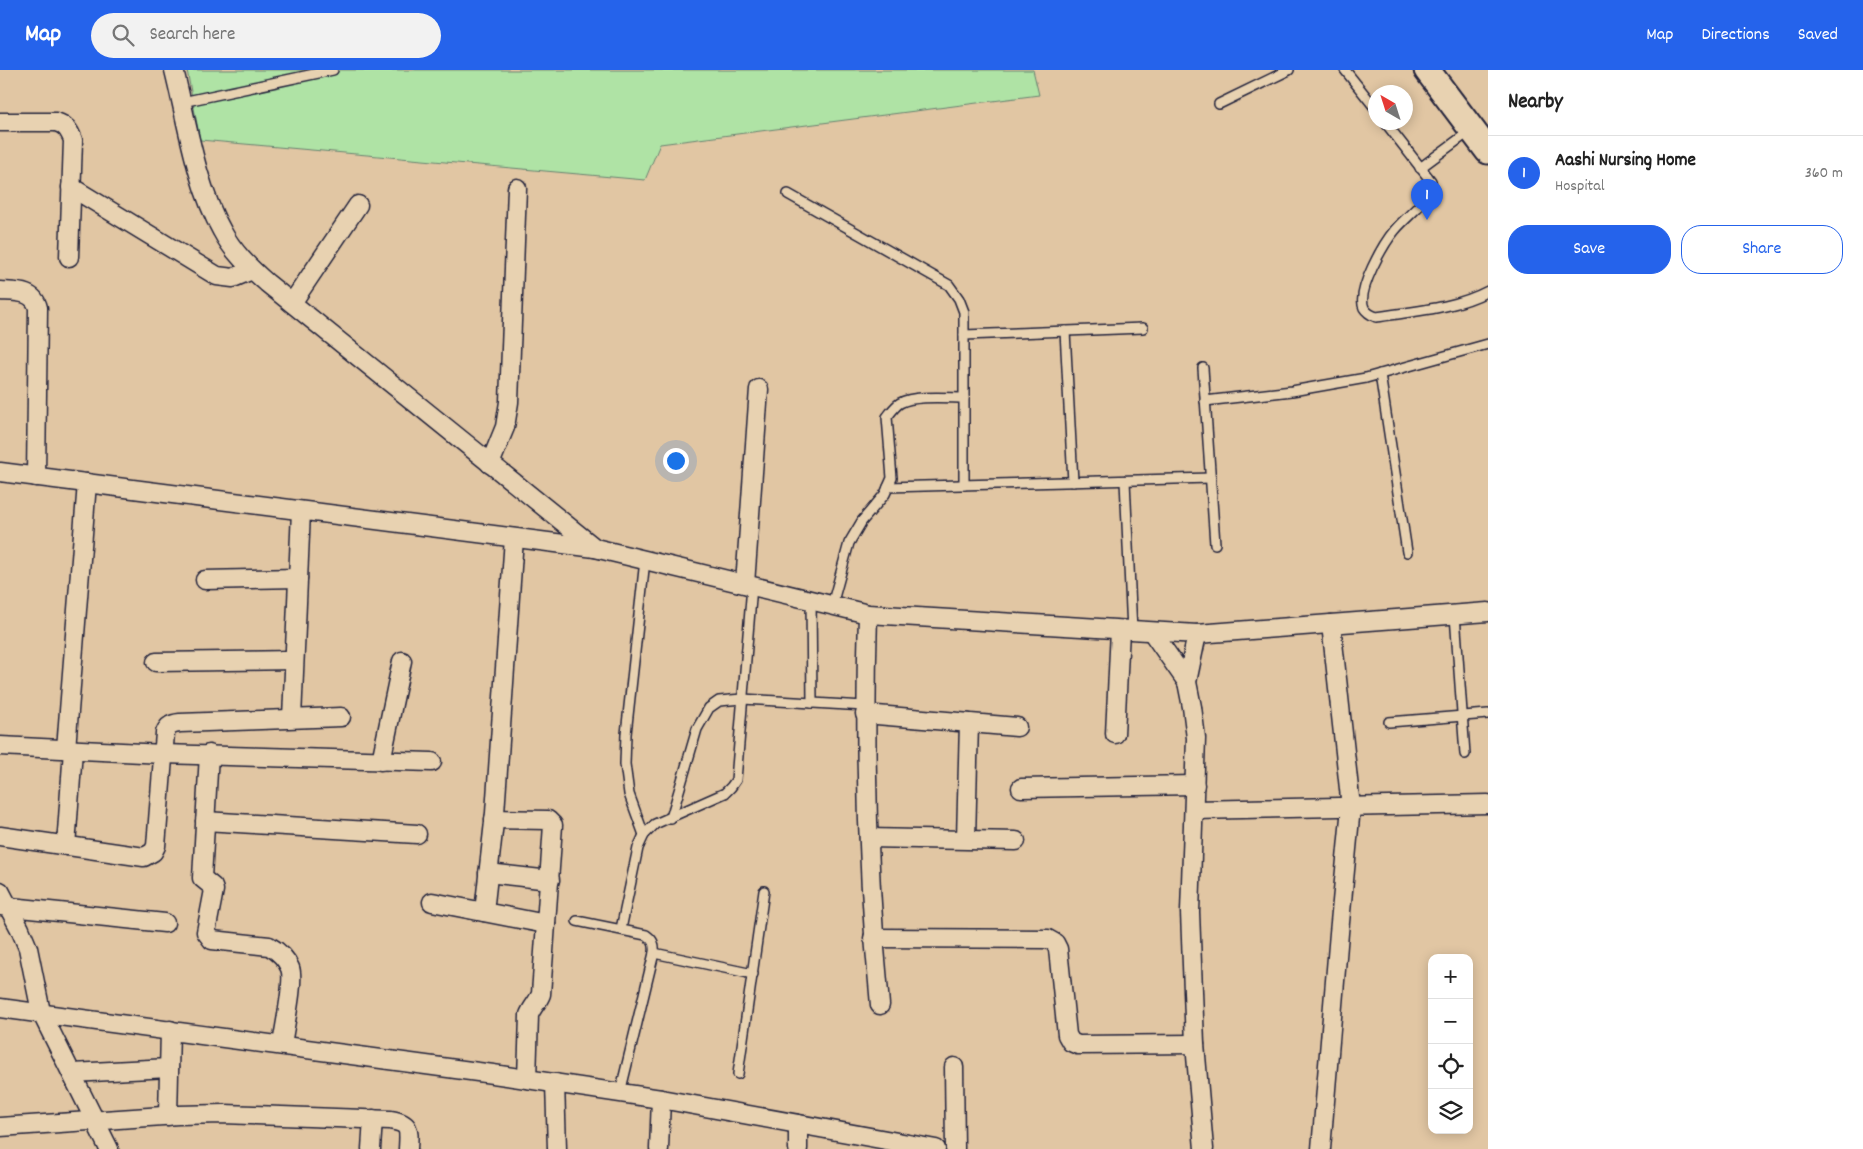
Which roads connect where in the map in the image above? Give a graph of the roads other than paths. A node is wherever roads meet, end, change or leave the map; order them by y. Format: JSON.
{"nodes":[{"id":1,"x":174,"y":70,"type":"edge"},
{"id":2,"x":333,"y":70,"type":"edge"},
{"id":3,"x":1289,"y":70,"type":"edge"},
{"id":4,"x":1346,"y":70,"type":"edge"},
{"id":5,"x":1427,"y":70,"type":"edge"},
{"id":6,"x":1368,"y":99,"type":"edge"},
{"id":7,"x":182,"y":102,"type":"junction"},
{"id":8,"x":1219,"y":104,"type":"dead end"},
{"id":9,"x":0,"y":122,"type":"edge"},
{"id":10,"x":1392,"y":130,"type":"edge"},
{"id":11,"x":1472,"y":130,"type":"junction"},
{"id":12,"x":1488,"y":151,"type":"edge"},
{"id":13,"x":1420,"y":168,"type":"junction"},
{"id":14,"x":71,"y":187,"type":"junction"},
{"id":15,"x":517,"y":188,"type":"dead end"},
{"id":16,"x":788,"y":194,"type":"dead end"},
{"id":17,"x":358,"y":205,"type":"dead end"},
{"id":18,"x":69,"y":257,"type":"dead end"},
{"id":19,"x":252,"y":270,"type":"junction"},
{"id":20,"x":0,"y":291,"type":"edge"},
{"id":21,"x":1488,"y":291,"type":"edge"},
{"id":22,"x":292,"y":303,"type":"junction"},
{"id":23,"x":1143,"y":328,"type":"dead end"},
{"id":24,"x":1065,"y":331,"type":"junction"},
{"id":25,"x":964,"y":335,"type":"junction"},
{"id":26,"x":1488,"y":344,"type":"edge"},
{"id":27,"x":1203,"y":368,"type":"dead end"},
{"id":28,"x":1380,"y":374,"type":"junction"},
{"id":29,"x":759,"y":389,"type":"dead end"},
{"id":30,"x":964,"y":398,"type":"junction"},
{"id":31,"x":1206,"y":402,"type":"junction"},
{"id":32,"x":490,"y":464,"type":"junction"},
{"id":33,"x":0,"y":472,"type":"edge"},
{"id":34,"x":36,"y":477,"type":"junction"},
{"id":35,"x":1211,"y":478,"type":"junction"},
{"id":36,"x":1126,"y":481,"type":"junction"},
{"id":37,"x":1073,"y":482,"type":"junction"},
{"id":38,"x":87,"y":483,"type":"junction"},
{"id":39,"x":964,"y":485,"type":"junction"},
{"id":40,"x":888,"y":487,"type":"junction"},
{"id":41,"x":301,"y":511,"type":"junction"},
{"id":42,"x":514,"y":538,"type":"junction"},
{"id":43,"x":1215,"y":544,"type":"dead end"},
{"id":44,"x":594,"y":548,"type":"junction"},
{"id":45,"x":1407,"y":552,"type":"dead end"},
{"id":46,"x":645,"y":560,"type":"junction"},
{"id":47,"x":298,"y":578,"type":"junction"},
{"id":48,"x":205,"y":580,"type":"dead end"},
{"id":49,"x":749,"y":585,"type":"junction"},
{"id":50,"x":811,"y":600,"type":"junction"},
{"id":51,"x":832,"y":605,"type":"junction"},
{"id":52,"x":1488,"y":612,"type":"edge"},
{"id":53,"x":868,"y":614,"type":"junction"},
{"id":54,"x":1455,"y":615,"type":"junction"},
{"id":55,"x":1331,"y":624,"type":"junction"},
{"id":56,"x":1126,"y":630,"type":"junction"},
{"id":57,"x":1152,"y":632,"type":"junction"},
{"id":58,"x":1197,"y":634,"type":"junction"},
{"id":59,"x":294,"y":660,"type":"junction"},
{"id":60,"x":402,"y":661,"type":"dead end"},
{"id":61,"x":156,"y":662,"type":"dead end"},
{"id":62,"x":1187,"y":682,"type":"junction"},
{"id":63,"x":742,"y":699,"type":"junction"},
{"id":64,"x":812,"y":703,"type":"junction"},
{"id":65,"x":865,"y":710,"type":"junction"},
{"id":66,"x":1488,"y":714,"type":"edge"},
{"id":67,"x":1462,"y":716,"type":"junction"},
{"id":68,"x":341,"y":717,"type":"dead end"},
{"id":69,"x":292,"y":718,"type":"junction"},
{"id":70,"x":1389,"y":722,"type":"dead end"},
{"id":71,"x":969,"y":723,"type":"junction"},
{"id":72,"x":1017,"y":727,"type":"dead end"},
{"id":73,"x":1115,"y":734,"type":"dead end"},
{"id":74,"x":0,"y":746,"type":"edge"},
{"id":75,"x":69,"y":750,"type":"junction"},
{"id":76,"x":163,"y":754,"type":"junction"},
{"id":77,"x":209,"y":754,"type":"junction"},
{"id":78,"x":1465,"y":754,"type":"dead end"},
{"id":79,"x":381,"y":761,"type":"junction"},
{"id":80,"x":432,"y":762,"type":"dead end"},
{"id":81,"x":1195,"y":786,"type":"junction"},
{"id":82,"x":1021,"y":788,"type":"dead end"},
{"id":83,"x":1488,"y":804,"type":"edge"},
{"id":84,"x":1351,"y":807,"type":"junction"},
{"id":85,"x":1194,"y":810,"type":"junction"},
{"id":86,"x":494,"y":818,"type":"junction"},
{"id":87,"x":671,"y":818,"type":"junction"},
{"id":88,"x":205,"y":821,"type":"junction"},
{"id":89,"x":417,"y":834,"type":"dead end"},
{"id":90,"x":644,"y":835,"type":"junction"},
{"id":91,"x":0,"y":836,"type":"edge"},
{"id":92,"x":869,"y":838,"type":"junction"},
{"id":93,"x":966,"y":839,"type":"junction"},
{"id":94,"x":1016,"y":841,"type":"dead end"},
{"id":95,"x":66,"y":846,"type":"junction"},
{"id":96,"x":488,"y":873,"type":"junction"},
{"id":97,"x":550,"y":880,"type":"junction"},
{"id":98,"x":764,"y":891,"type":"dead end"},
{"id":99,"x":0,"y":892,"type":"edge"},
{"id":100,"x":432,"y":902,"type":"dead end"},
{"id":101,"x":4,"y":907,"type":"edge"},
{"id":102,"x":484,"y":912,"type":"junction"},
{"id":103,"x":576,"y":921,"type":"dead end"},
{"id":104,"x":165,"y":923,"type":"dead end"},
{"id":105,"x":546,"y":924,"type":"junction"},
{"id":106,"x":621,"y":929,"type":"junction"},
{"id":107,"x":873,"y":938,"type":"junction"},
{"id":108,"x":654,"y":953,"type":"junction"},
{"id":109,"x":753,"y":974,"type":"junction"},
{"id":110,"x":880,"y":1005,"type":"dead end"},
{"id":111,"x":0,"y":1008,"type":"edge"},
{"id":112,"x":41,"y":1012,"type":"junction"},
{"id":113,"x":170,"y":1030,"type":"junction"},
{"id":114,"x":1195,"y":1044,"type":"junction"},
{"id":115,"x":282,"y":1045,"type":"junction"},
{"id":116,"x":954,"y":1067,"type":"dead end"},
{"id":117,"x":169,"y":1068,"type":"junction"},
{"id":118,"x":72,"y":1073,"type":"junction"},
{"id":119,"x":738,"y":1074,"type":"dead end"},
{"id":120,"x":527,"y":1079,"type":"junction"},
{"id":121,"x":555,"y":1084,"type":"junction"},
{"id":122,"x":620,"y":1093,"type":"junction"},
{"id":123,"x":661,"y":1099,"type":"junction"},
{"id":124,"x":168,"y":1116,"type":"junction"},
{"id":125,"x":373,"y":1119,"type":"junction"},
{"id":126,"x":96,"y":1122,"type":"junction"},
{"id":127,"x":798,"y":1124,"type":"junction"},
{"id":128,"x":0,"y":1127,"type":"edge"},
{"id":129,"x":109,"y":1149,"type":"edge"},
{"id":130,"x":371,"y":1149,"type":"edge"},
{"id":131,"x":408,"y":1149,"type":"edge"},
{"id":132,"x":557,"y":1149,"type":"edge"},
{"id":133,"x":659,"y":1149,"type":"edge"},
{"id":134,"x":798,"y":1149,"type":"edge"},
{"id":135,"x":936,"y":1149,"type":"edge"},
{"id":136,"x":955,"y":1149,"type":"edge"},
{"id":137,"x":1204,"y":1149,"type":"edge"},
{"id":138,"x":1321,"y":1149,"type":"edge"}],
"edges":[{"from":1,"to":7,"type":"street"},
{"from":2,"to":7,"type":"lane"},
{"from":3,"to":8,"type":"lane"},
{"from":4,"to":6,"type":"lane"},
{"from":5,"to":11,"type":"street"},
{"from":7,"to":19,"type":"street"},
{"from":9,"to":14,"type":"street"},
{"from":10,"to":13,"type":"lane"},
{"from":11,"to":12,"type":"street"},
{"from":11,"to":13,"type":"lane"},
{"from":13,"to":21,"type":"lane"},
{"from":14,"to":18,"type":"street"},
{"from":14,"to":19,"type":"street"},
{"from":15,"to":32,"type":"street"},
{"from":16,"to":25,"type":"lane"},
{"from":17,"to":22,"type":"street"},
{"from":19,"to":22,"type":"street"},
{"from":20,"to":34,"type":"street"},
{"from":22,"to":32,"type":"street"},
{"from":23,"to":24,"type":"lane"},
{"from":24,"to":25,"type":"lane"},
{"from":24,"to":37,"type":"lane"},
{"from":25,"to":30,"type":"lane"},
{"from":26,"to":28,"type":"lane"},
{"from":27,"to":31,"type":"lane"},
{"from":28,"to":31,"type":"lane"},
{"from":28,"to":45,"type":"lane"},
{"from":29,"to":49,"type":"street"},
{"from":30,"to":39,"type":"lane"},
{"from":30,"to":40,"type":"lane"},
{"from":31,"to":35,"type":"lane"},
{"from":32,"to":44,"type":"street"},
{"from":33,"to":34,"type":"street"},
{"from":34,"to":38,"type":"street"},
{"from":35,"to":36,"type":"lane"},
{"from":35,"to":43,"type":"lane"},
{"from":36,"to":37,"type":"lane"},
{"from":36,"to":56,"type":"lane"},
{"from":37,"to":39,"type":"lane"},
{"from":38,"to":41,"type":"street"},
{"from":38,"to":75,"type":"street"},
{"from":39,"to":40,"type":"lane"},
{"from":40,"to":51,"type":"lane"},
{"from":41,"to":42,"type":"street"},
{"from":41,"to":47,"type":"street"},
{"from":42,"to":44,"type":"street"},
{"from":42,"to":86,"type":"street"},
{"from":44,"to":46,"type":"street"},
{"from":46,"to":49,"type":"street"},
{"from":46,"to":90,"type":"lane"},
{"from":47,"to":48,"type":"street"},
{"from":47,"to":59,"type":"street"},
{"from":49,"to":50,"type":"street"},
{"from":49,"to":63,"type":"lane"},
{"from":50,"to":51,"type":"street"},
{"from":50,"to":64,"type":"lane"},
{"from":51,"to":53,"type":"street"},
{"from":52,"to":54,"type":"street"},
{"from":53,"to":56,"type":"street"},
{"from":53,"to":65,"type":"street"},
{"from":54,"to":55,"type":"street"},
{"from":54,"to":67,"type":"lane"},
{"from":55,"to":58,"type":"street"},
{"from":55,"to":84,"type":"street"},
{"from":56,"to":57,"type":"street"},
{"from":56,"to":73,"type":"street"},
{"from":57,"to":58,"type":"street"},
{"from":57,"to":62,"type":"street"},
{"from":58,"to":62,"type":"street"},
{"from":59,"to":61,"type":"street"},
{"from":59,"to":69,"type":"street"},
{"from":60,"to":79,"type":"street"},
{"from":62,"to":81,"type":"street"},
{"from":63,"to":64,"type":"lane"},
{"from":63,"to":87,"type":"lane"},
{"from":63,"to":87,"type":"lane"},
{"from":64,"to":65,"type":"lane"},
{"from":65,"to":71,"type":"street"},
{"from":65,"to":92,"type":"street"},
{"from":66,"to":67,"type":"lane"},
{"from":67,"to":70,"type":"lane"},
{"from":67,"to":78,"type":"lane"},
{"from":68,"to":69,"type":"street"},
{"from":69,"to":76,"type":"street"},
{"from":71,"to":72,"type":"street"},
{"from":71,"to":93,"type":"street"},
{"from":74,"to":75,"type":"street"},
{"from":75,"to":76,"type":"street"},
{"from":75,"to":95,"type":"street"},
{"from":76,"to":77,"type":"street"},
{"from":76,"to":95,"type":"street"},
{"from":77,"to":79,"type":"street"},
{"from":77,"to":88,"type":"street"},
{"from":79,"to":80,"type":"street"},
{"from":81,"to":82,"type":"street"},
{"from":81,"to":85,"type":"street"},
{"from":83,"to":84,"type":"street"},
{"from":84,"to":85,"type":"street"},
{"from":84,"to":138,"type":"street"},
{"from":85,"to":114,"type":"street"},
{"from":86,"to":96,"type":"street"},
{"from":86,"to":97,"type":"street"},
{"from":87,"to":90,"type":"lane"},
{"from":88,"to":89,"type":"street"},
{"from":88,"to":115,"type":"street"},
{"from":90,"to":106,"type":"lane"},
{"from":91,"to":95,"type":"street"},
{"from":92,"to":93,"type":"street"},
{"from":92,"to":107,"type":"street"},
{"from":93,"to":94,"type":"street"},
{"from":96,"to":97,"type":"street"},
{"from":96,"to":102,"type":"street"},
{"from":97,"to":105,"type":"street"},
{"from":98,"to":109,"type":"lane"},
{"from":99,"to":101,"type":"street"},
{"from":100,"to":102,"type":"street"},
{"from":101,"to":104,"type":"street"},
{"from":101,"to":112,"type":"street"},
{"from":102,"to":105,"type":"street"},
{"from":103,"to":106,"type":"lane"},
{"from":105,"to":120,"type":"street"},
{"from":106,"to":108,"type":"lane"},
{"from":107,"to":110,"type":"street"},
{"from":107,"to":114,"type":"street"},
{"from":108,"to":109,"type":"lane"},
{"from":108,"to":122,"type":"lane"},
{"from":109,"to":119,"type":"lane"},
{"from":111,"to":112,"type":"street"},
{"from":112,"to":113,"type":"street"},
{"from":112,"to":118,"type":"street"},
{"from":113,"to":115,"type":"street"},
{"from":113,"to":117,"type":"street"},
{"from":114,"to":137,"type":"street"},
{"from":115,"to":120,"type":"street"},
{"from":116,"to":136,"type":"street"},
{"from":117,"to":118,"type":"street"},
{"from":117,"to":124,"type":"street"},
{"from":118,"to":126,"type":"street"},
{"from":120,"to":121,"type":"street"},
{"from":121,"to":122,"type":"street"},
{"from":121,"to":132,"type":"street"},
{"from":122,"to":123,"type":"street"},
{"from":123,"to":127,"type":"street"},
{"from":123,"to":133,"type":"street"},
{"from":124,"to":125,"type":"street"},
{"from":124,"to":126,"type":"street"},
{"from":125,"to":130,"type":"street"},
{"from":125,"to":131,"type":"street"},
{"from":126,"to":128,"type":"street"},
{"from":126,"to":129,"type":"street"},
{"from":127,"to":134,"type":"street"},
{"from":127,"to":135,"type":"street"}]}
